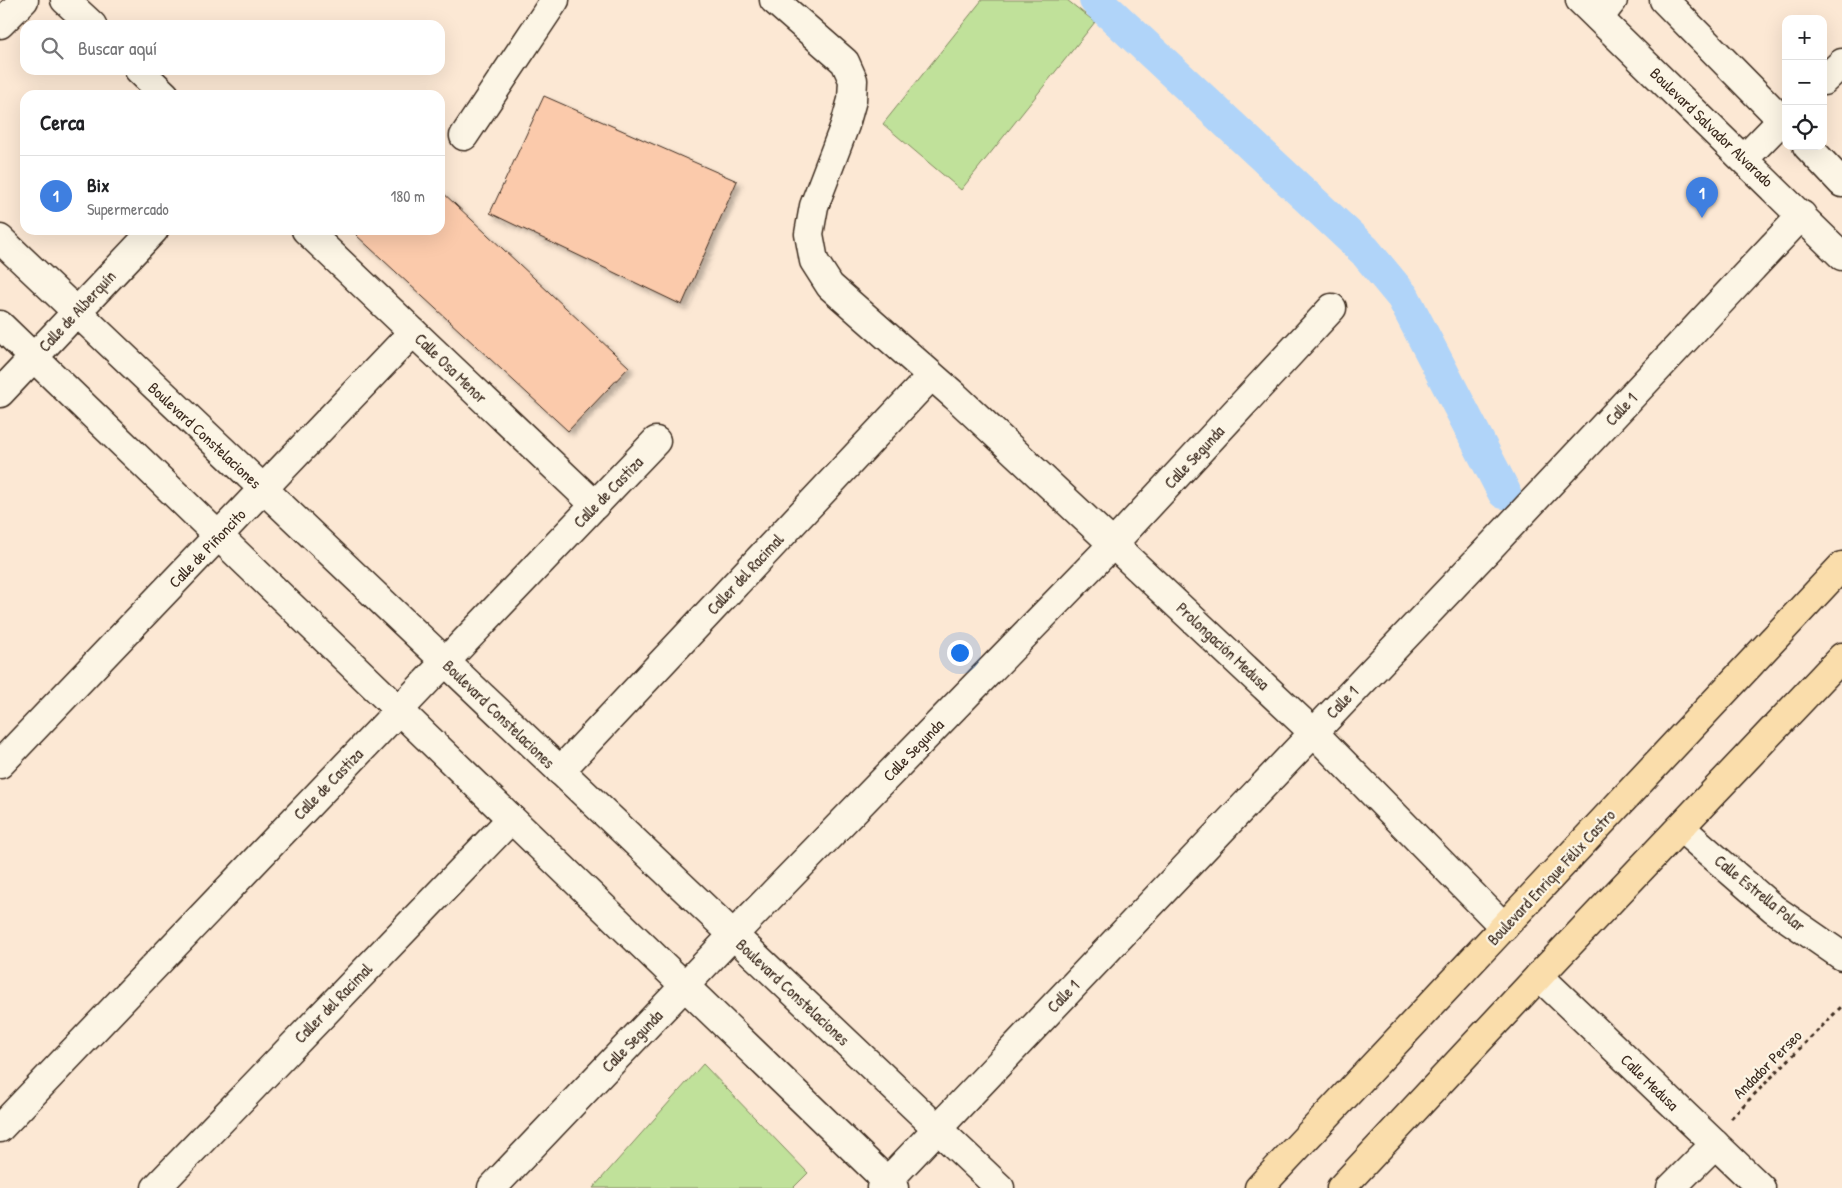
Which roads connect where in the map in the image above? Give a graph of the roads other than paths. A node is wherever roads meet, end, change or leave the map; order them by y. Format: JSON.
{"nodes":[{"id":1,"x":24,"y":0,"type":"edge"},
{"id":2,"x":65,"y":0,"type":"edge"},
{"id":3,"x":555,"y":0,"type":"edge"},
{"id":4,"x":774,"y":0,"type":"edge"},
{"id":5,"x":1664,"y":0,"type":"edge"},
{"id":6,"x":1597,"y":6,"type":"edge"},
{"id":7,"x":87,"y":20,"type":"edge"},
{"id":8,"x":0,"y":24,"type":"edge"},
{"id":9,"x":1842,"y":63,"type":"edge"},
{"id":10,"x":144,"y":75,"type":"edge"},
{"id":11,"x":1827,"y":77,"type":"edge"},
{"id":12,"x":160,"y":90,"type":"edge"},
{"id":13,"x":1782,"y":118,"type":"edge"},
{"id":14,"x":1782,"y":122,"type":"edge"},
{"id":15,"x":464,"y":136,"type":"dead end"},
{"id":16,"x":1811,"y":150,"type":"edge"},
{"id":17,"x":1744,"y":159,"type":"junction"},
{"id":18,"x":1842,"y":183,"type":"edge"},
{"id":19,"x":1802,"y":215,"type":"junction"},
{"id":20,"x":149,"y":235,"type":"edge"},
{"id":21,"x":311,"y":235,"type":"edge"},
{"id":22,"x":0,"y":239,"type":"edge"},
{"id":23,"x":1842,"y":256,"type":"edge"},
{"id":24,"x":1332,"y":308,"type":"dead end"},
{"id":25,"x":76,"y":312,"type":"junction"},
{"id":26,"x":0,"y":325,"type":"edge"},
{"id":27,"x":414,"y":332,"type":"junction"},
{"id":28,"x":34,"y":357,"type":"junction"},
{"id":29,"x":931,"y":376,"type":"junction"},
{"id":30,"x":0,"y":393,"type":"edge"},
{"id":31,"x":656,"y":442,"type":"dead end"},
{"id":32,"x":263,"y":490,"type":"junction"},
{"id":33,"x":595,"y":505,"type":"junction"},
{"id":34,"x":218,"y":536,"type":"junction"},
{"id":35,"x":1114,"y":543,"type":"junction"},
{"id":36,"x":1842,"y":566,"type":"edge"},
{"id":37,"x":1842,"y":657,"type":"edge"},
{"id":38,"x":445,"y":662,"type":"junction"},
{"id":39,"x":399,"y":710,"type":"junction"},
{"id":40,"x":1314,"y":732,"type":"junction"},
{"id":41,"x":0,"y":764,"type":"edge"},
{"id":42,"x":560,"y":771,"type":"junction"},
{"id":43,"x":511,"y":819,"type":"junction"},
{"id":44,"x":1681,"y":828,"type":"junction"},
{"id":45,"x":1504,"y":927,"type":"junction"},
{"id":46,"x":733,"y":935,"type":"junction"},
{"id":47,"x":1842,"y":956,"type":"edge"},
{"id":48,"x":1539,"y":976,"type":"junction"},
{"id":49,"x":684,"y":986,"type":"junction"},
{"id":50,"x":0,"y":1128,"type":"edge"},
{"id":51,"x":937,"y":1128,"type":"junction"},
{"id":52,"x":1715,"y":1144,"type":"junction"},
{"id":53,"x":887,"y":1186,"type":"edge"},
{"id":54,"x":156,"y":1188,"type":"edge"},
{"id":55,"x":492,"y":1188,"type":"edge"},
{"id":56,"x":1000,"y":1188,"type":"edge"},
{"id":57,"x":1259,"y":1188,"type":"edge"},
{"id":58,"x":1341,"y":1188,"type":"edge"},
{"id":59,"x":1671,"y":1188,"type":"edge"},
{"id":60,"x":1761,"y":1188,"type":"edge"}],
"edges":[{"from":1,"to":8,"type":"street"},
{"from":2,"to":7,"type":"street"},
{"from":3,"to":15,"type":"street"},
{"from":4,"to":29,"type":"street","name":"Prolongación Medusa"},
{"from":5,"to":13,"type":"street"},
{"from":6,"to":17,"type":"street","name":"Boulevard Salvador Alvarado"},
{"from":9,"to":11,"type":"street"},
{"from":10,"to":12,"type":"street"},
{"from":14,"to":17,"type":"street"},
{"from":16,"to":18,"type":"street"},
{"from":17,"to":19,"type":"street","name":"Boulevard Salvador Alvarado"},
{"from":19,"to":23,"type":"street","name":"Boulevard Salvador Alvarado"},
{"from":19,"to":40,"type":"street","name":"Calle 1"},
{"from":20,"to":25,"type":"street","name":"Calle de Alberquín"},
{"from":21,"to":27,"type":"street","name":"Calle Osa Menor"},
{"from":22,"to":25,"type":"street","name":"Boulevard Constelaciones"},
{"from":24,"to":35,"type":"street","name":"Calle Segunda"},
{"from":25,"to":28,"type":"street","name":"Calle de Alberquín"},
{"from":25,"to":32,"type":"street","name":"Boulevard Constelaciones"},
{"from":26,"to":28,"type":"street"},
{"from":27,"to":32,"type":"street","name":"Calle de Piñoncito"},
{"from":27,"to":33,"type":"street","name":"Calle Osa Menor"},
{"from":28,"to":30,"type":"street","name":"Calle de Alberquín"},
{"from":28,"to":34,"type":"street"},
{"from":29,"to":35,"type":"street","name":"Prolongación Medusa"},
{"from":29,"to":42,"type":"street","name":"Caller del Racimal"},
{"from":31,"to":33,"type":"street","name":"Calle de Castiza"},
{"from":32,"to":34,"type":"street","name":"Calle de Piñoncito"},
{"from":32,"to":38,"type":"street","name":"Boulevard Constelaciones"},
{"from":33,"to":38,"type":"street","name":"Calle de Castiza"},
{"from":34,"to":39,"type":"street"},
{"from":34,"to":41,"type":"street","name":"Calle de Piñoncito"},
{"from":35,"to":40,"type":"street","name":"Prolongación Medusa"},
{"from":35,"to":46,"type":"street","name":"Calle Segunda"},
{"from":36,"to":45,"type":"main road","name":"Boulevard Enrique Félix Castro"},
{"from":37,"to":44,"type":"main road"},
{"from":38,"to":39,"type":"street","name":"Calle de Castiza"},
{"from":38,"to":42,"type":"street","name":"Boulevard Constelaciones"},
{"from":39,"to":43,"type":"street"},
{"from":39,"to":50,"type":"street","name":"Calle de Castiza"},
{"from":40,"to":45,"type":"street","name":"Prolongación Medusa"},
{"from":40,"to":51,"type":"street","name":"Calle 1"},
{"from":42,"to":46,"type":"street","name":"Boulevard Constelaciones"},
{"from":43,"to":49,"type":"street"},
{"from":43,"to":54,"type":"street","name":"Caller del Racimal"},
{"from":44,"to":47,"type":"street","name":"Calle Estrella Polar"},
{"from":44,"to":48,"type":"main road"},
{"from":45,"to":57,"type":"main road","name":"Boulevard Enrique Félix Castro"},
{"from":46,"to":49,"type":"street","name":"Calle Segunda"},
{"from":46,"to":51,"type":"street","name":"Boulevard Constelaciones"},
{"from":48,"to":52,"type":"street","name":"Calle Medusa"},
{"from":48,"to":58,"type":"main road"},
{"from":49,"to":53,"type":"street"},
{"from":49,"to":55,"type":"street","name":"Calle Segunda"},
{"from":51,"to":53,"type":"street","name":"Calle 1"},
{"from":51,"to":56,"type":"street","name":"Boulevard Constelaciones"},
{"from":52,"to":59,"type":"street"},
{"from":52,"to":60,"type":"street","name":"Calle Medusa"}]}
